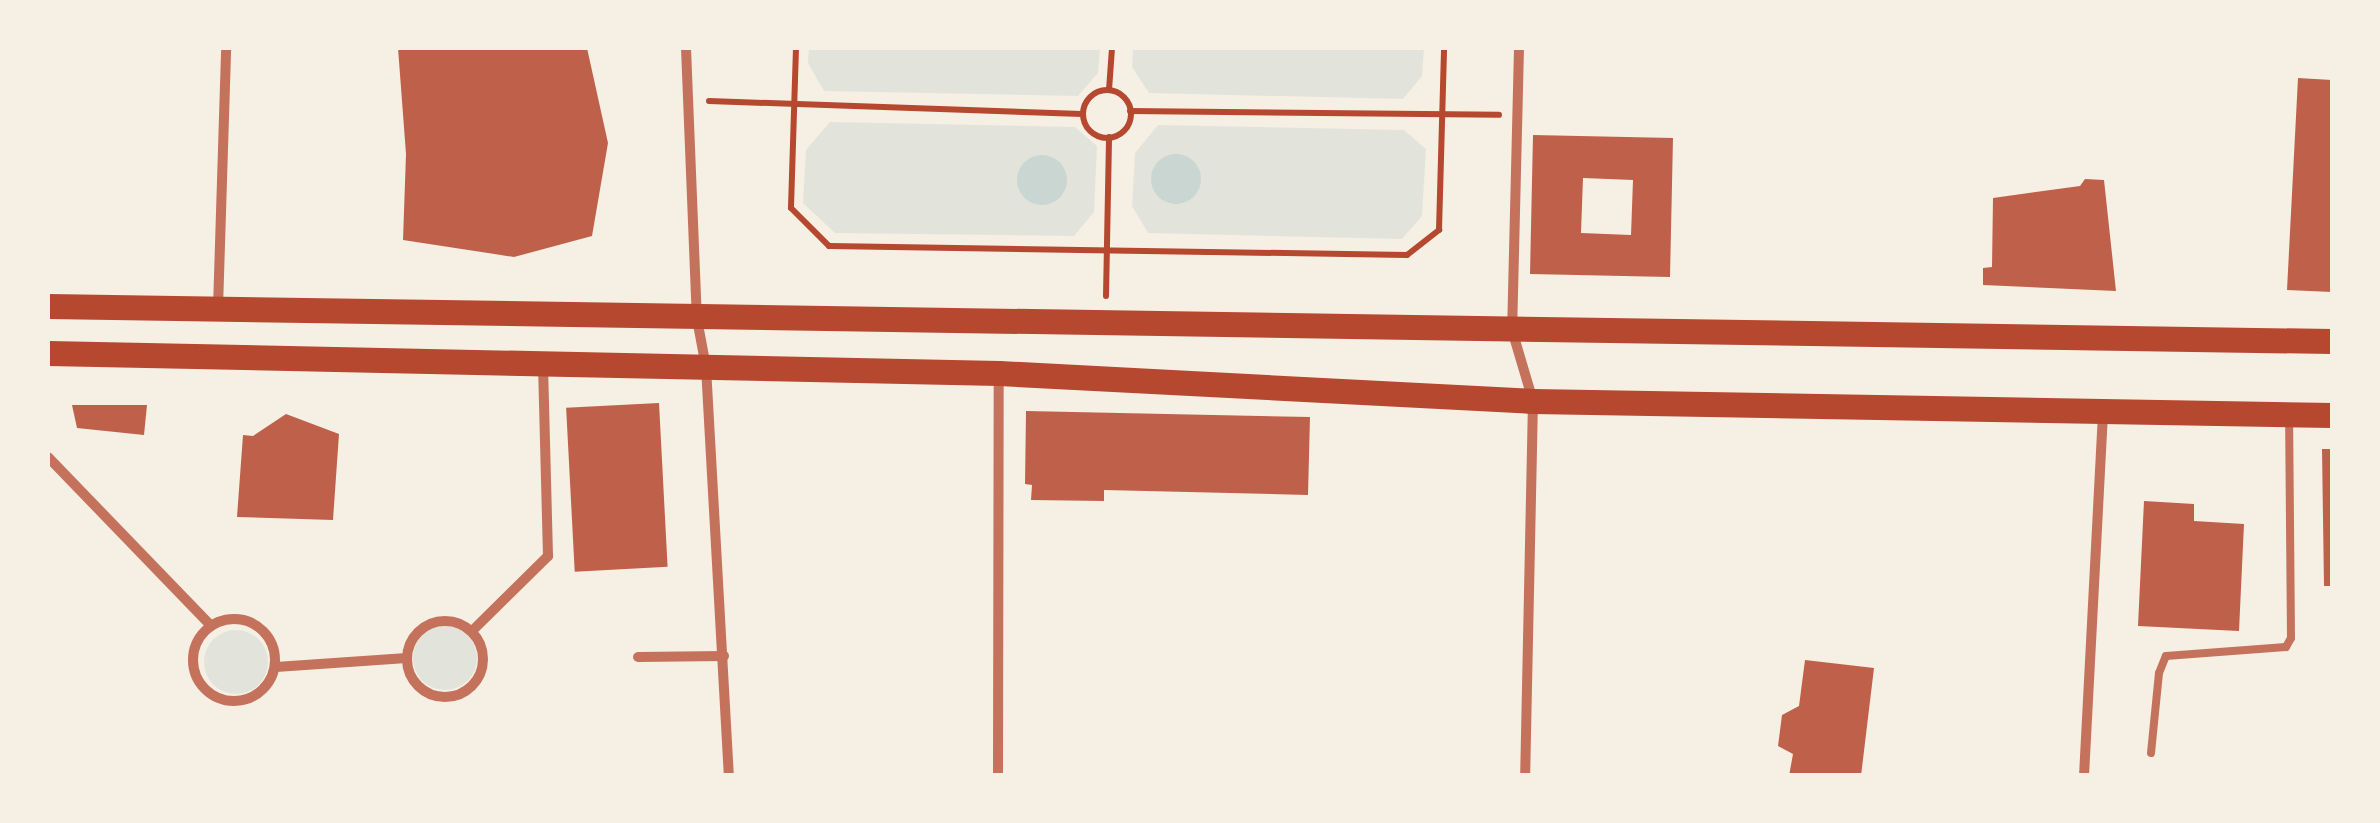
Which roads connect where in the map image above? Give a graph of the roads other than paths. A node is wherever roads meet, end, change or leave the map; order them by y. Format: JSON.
{"nodes":[{"id":1,"x":226,"y":48,"type":"edge"},
{"id":2,"x":686,"y":48,"type":"edge"},
{"id":3,"x":1519,"y":48,"type":"edge"},
{"id":4,"x":48,"y":306,"type":"edge"},
{"id":5,"x":218,"y":310,"type":"junction"},
{"id":6,"x":697,"y":319,"type":"junction"},
{"id":7,"x":1512,"y":330,"type":"junction"},
{"id":8,"x":2332,"y":342,"type":"edge"},
{"id":9,"x":48,"y":352,"type":"edge"},
{"id":10,"x":542,"y":364,"type":"junction"},
{"id":11,"x":706,"y":367,"type":"junction"},
{"id":12,"x":999,"y":373,"type":"junction"},
{"id":13,"x":1533,"y":400,"type":"junction"},
{"id":14,"x":2103,"y":414,"type":"junction"},
{"id":15,"x":2289,"y":414,"type":"junction"},
{"id":16,"x":2332,"y":415,"type":"edge"},
{"id":17,"x":48,"y":457,"type":"edge"},
{"id":18,"x":210,"y":626,"type":"junction"},
{"id":19,"x":472,"y":631,"type":"junction"},
{"id":20,"x":638,"y":656,"type":"dead end"},
{"id":21,"x":724,"y":656,"type":"junction"},
{"id":22,"x":407,"y":658,"type":"junction"},
{"id":23,"x":276,"y":667,"type":"junction"},
{"id":24,"x":2151,"y":753,"type":"dead end"},
{"id":25,"x":729,"y":776,"type":"edge"},
{"id":26,"x":998,"y":776,"type":"edge"},
{"id":27,"x":1525,"y":776,"type":"edge"},
{"id":28,"x":2084,"y":776,"type":"edge"}],
"edges":[{"from":1,"to":5,"type":"street"},
{"from":2,"to":6,"type":"street"},
{"from":3,"to":7,"type":"street"},
{"from":4,"to":5,"type":"main road"},
{"from":5,"to":6,"type":"main road"},
{"from":6,"to":7,"type":"main road"},
{"from":6,"to":11,"type":"street"},
{"from":7,"to":8,"type":"main road"},
{"from":7,"to":13,"type":"street"},
{"from":9,"to":10,"type":"main road"},
{"from":10,"to":11,"type":"main road"},
{"from":10,"to":19,"type":"street"},
{"from":11,"to":12,"type":"main road"},
{"from":11,"to":21,"type":"street"},
{"from":12,"to":13,"type":"main road"},
{"from":12,"to":26,"type":"street"},
{"from":13,"to":14,"type":"main road"},
{"from":13,"to":27,"type":"street"},
{"from":14,"to":15,"type":"main road"},
{"from":14,"to":28,"type":"street"},
{"from":15,"to":16,"type":"main road"},
{"from":15,"to":24,"type":"lane"},
{"from":17,"to":18,"type":"street"},
{"from":18,"to":23,"type":"street"},
{"from":18,"to":23,"type":"street"},
{"from":19,"to":22,"type":"street"},
{"from":19,"to":22,"type":"street"},
{"from":20,"to":21,"type":"street"},
{"from":21,"to":25,"type":"street"},
{"from":22,"to":23,"type":"street"}]}
